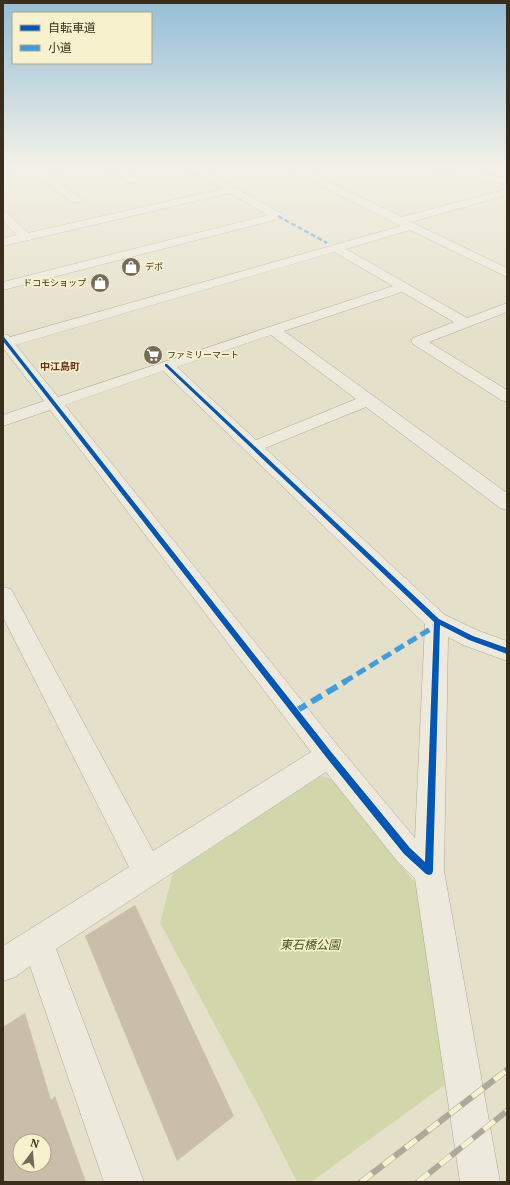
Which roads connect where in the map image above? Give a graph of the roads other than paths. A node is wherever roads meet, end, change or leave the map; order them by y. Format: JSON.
{"nodes":[{"id":1,"x":11,"y":222,"type":"edge"},
{"id":2,"x":90,"y":222,"type":"edge"},
{"id":3,"x":253,"y":222,"type":"edge"},
{"id":4,"x":404,"y":222,"type":"edge"},
{"id":5,"x":412,"y":222,"type":"edge"},
{"id":6,"x":407,"y":224,"type":"junction"},
{"id":7,"x":26,"y":237,"type":"junction"},
{"id":8,"x":3,"y":242,"type":"edge"},
{"id":9,"x":336,"y":248,"type":"junction"},
{"id":10,"x":507,"y":273,"type":"edge"},
{"id":11,"x":3,"y":286,"type":"edge"},
{"id":12,"x":404,"y":287,"type":"junction"},
{"id":13,"x":507,"y":308,"type":"edge"},
{"id":14,"x":466,"y":323,"type":"junction"},
{"id":15,"x":274,"y":331,"type":"junction"},
{"id":16,"x":4,"y":342,"type":"edge"},
{"id":17,"x":166,"y":365,"type":"junction"},
{"id":18,"x":507,"y":397,"type":"edge"},
{"id":19,"x":369,"y":400,"type":"junction"},
{"id":20,"x":55,"y":403,"type":"junction"},
{"id":21,"x":3,"y":421,"type":"edge"},
{"id":22,"x":253,"y":447,"type":"junction"},
{"id":23,"x":507,"y":503,"type":"edge"},
{"id":24,"x":3,"y":594,"type":"edge"},
{"id":25,"x":437,"y":621,"type":"junction"},
{"id":26,"x":507,"y":652,"type":"edge"},
{"id":27,"x":330,"y":755,"type":"junction"},
{"id":28,"x":147,"y":871,"type":"junction"},
{"id":29,"x":429,"y":871,"type":"junction"},
{"id":30,"x":38,"y":943,"type":"junction"},
{"id":31,"x":3,"y":965,"type":"edge"},
{"id":32,"x":124,"y":1182,"type":"edge"},
{"id":33,"x":480,"y":1182,"type":"edge"}],
"edges":[{"from":1,"to":7,"type":"street"},
{"from":2,"to":7,"type":"street"},
{"from":3,"to":11,"type":"street"},
{"from":4,"to":6,"type":"street"},
{"from":5,"to":6,"type":"street"},
{"from":6,"to":9,"type":"street"},
{"from":6,"to":10,"type":"street"},
{"from":7,"to":8,"type":"street"},
{"from":9,"to":12,"type":"street"},
{"from":9,"to":16,"type":"street"},
{"from":12,"to":14,"type":"street"},
{"from":12,"to":15,"type":"street"},
{"from":13,"to":14,"type":"street"},
{"from":14,"to":18,"type":"street"},
{"from":15,"to":17,"type":"street"},
{"from":15,"to":19,"type":"street"},
{"from":16,"to":20,"type":"street"},
{"from":17,"to":20,"type":"street"},
{"from":17,"to":22,"type":"street"},
{"from":19,"to":22,"type":"street"},
{"from":19,"to":23,"type":"street"},
{"from":20,"to":21,"type":"street"},
{"from":20,"to":27,"type":"street"},
{"from":22,"to":25,"type":"street"},
{"from":24,"to":28,"type":"street"},
{"from":25,"to":26,"type":"street"},
{"from":25,"to":29,"type":"street"},
{"from":27,"to":28,"type":"street"},
{"from":27,"to":29,"type":"street"},
{"from":28,"to":30,"type":"street"},
{"from":29,"to":33,"type":"street"},
{"from":30,"to":31,"type":"street"},
{"from":30,"to":32,"type":"street"}]}
